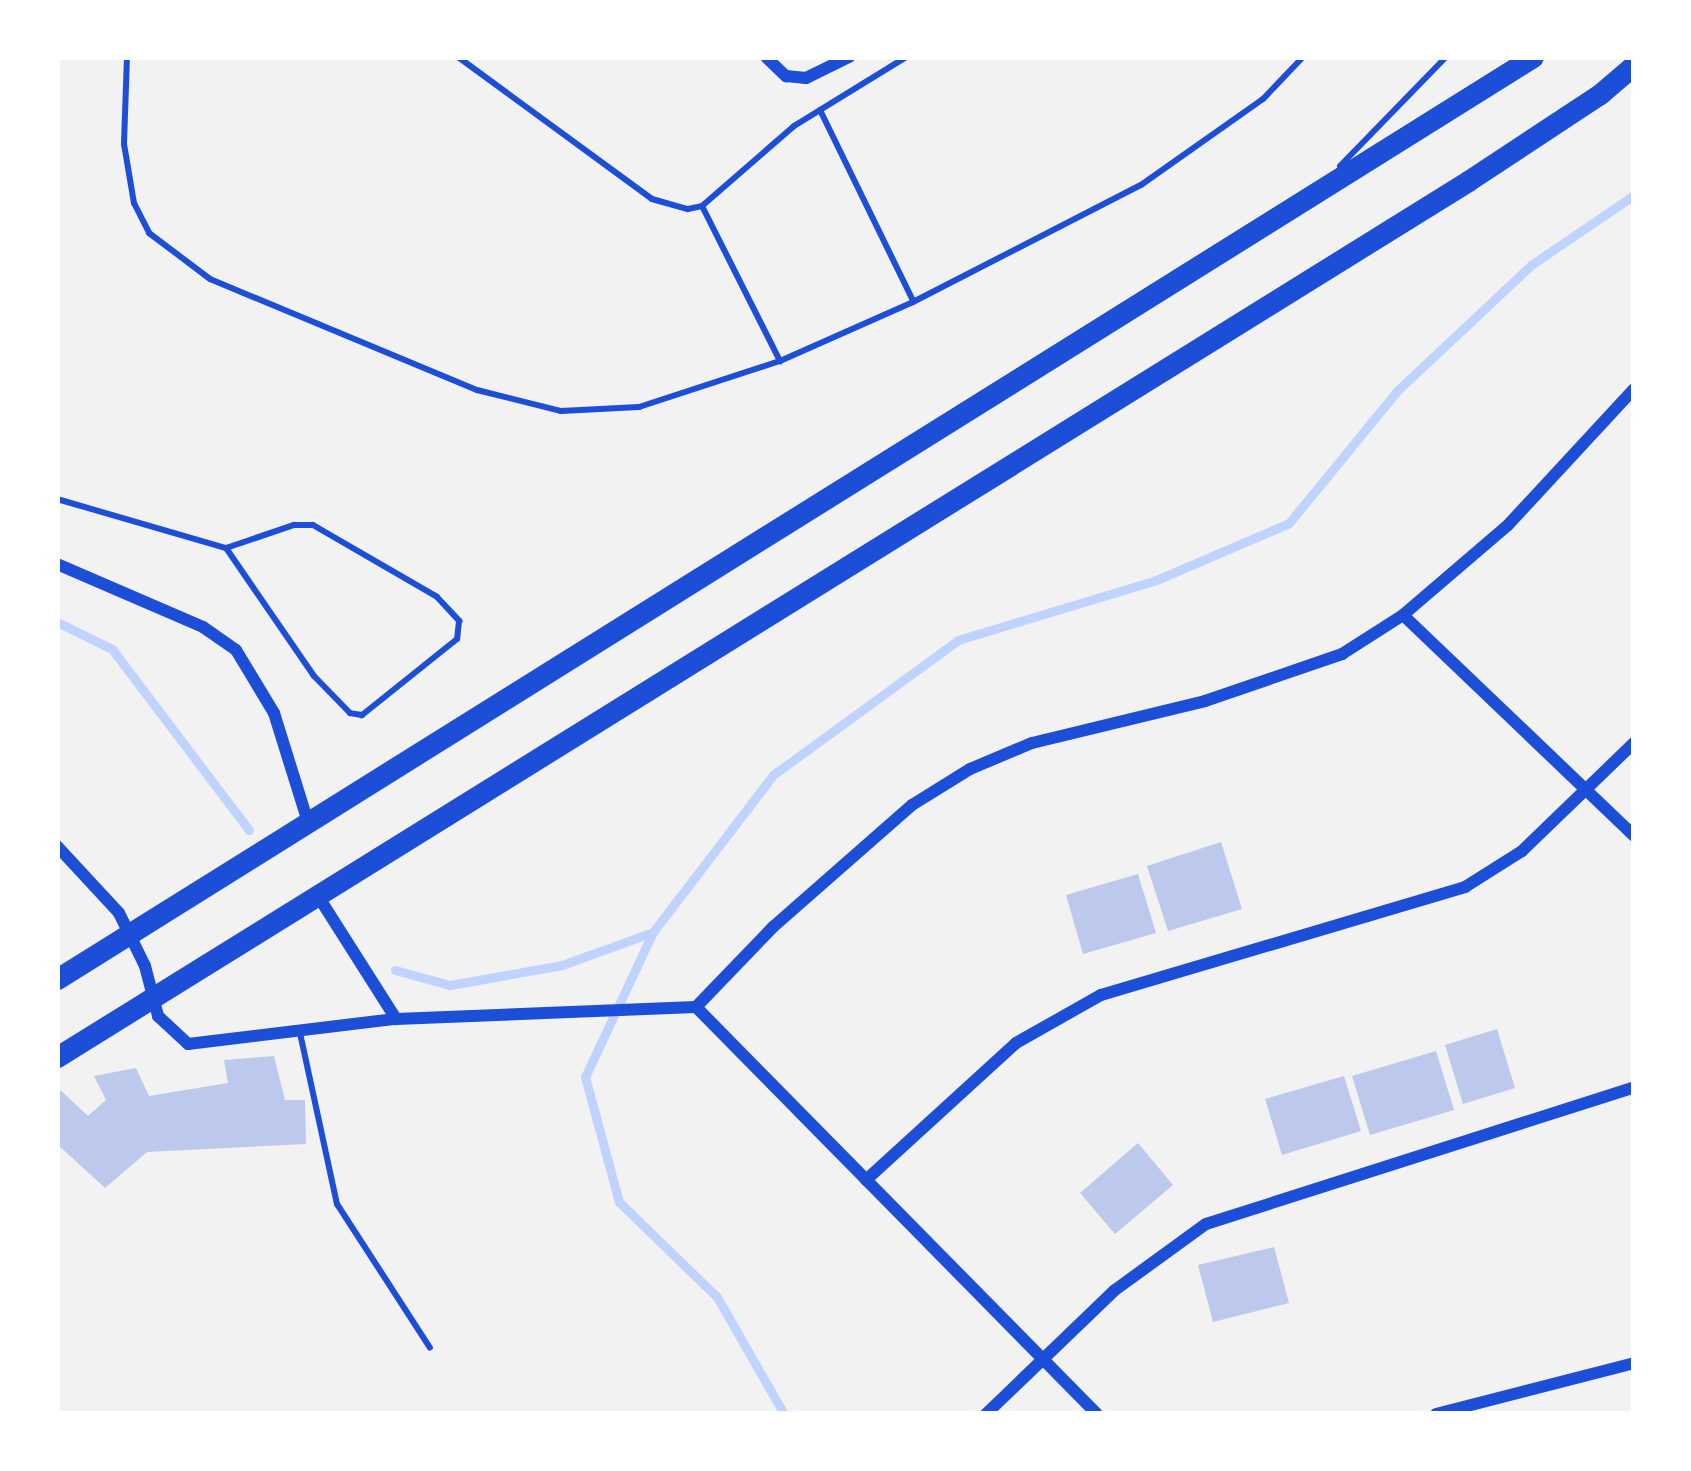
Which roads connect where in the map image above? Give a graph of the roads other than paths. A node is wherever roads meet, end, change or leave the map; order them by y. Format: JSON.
{"nodes":[{"id":1,"x":127,"y":57,"type":"edge"},
{"id":2,"x":458,"y":57,"type":"edge"},
{"id":3,"x":766,"y":57,"type":"edge"},
{"id":4,"x":849,"y":57,"type":"edge"},
{"id":5,"x":906,"y":57,"type":"edge"},
{"id":6,"x":1303,"y":57,"type":"edge"},
{"id":7,"x":1446,"y":57,"type":"edge"},
{"id":8,"x":1533,"y":57,"type":"edge"},
{"id":9,"x":1634,"y":65,"type":"edge"},
{"id":10,"x":820,"y":110,"type":"junction"},
{"id":11,"x":1307,"y":198,"type":"junction"},
{"id":12,"x":702,"y":206,"type":"junction"},
{"id":13,"x":913,"y":302,"type":"junction"},
{"id":14,"x":780,"y":361,"type":"junction"},
{"id":15,"x":1634,"y":389,"type":"edge"},
{"id":16,"x":57,"y":499,"type":"edge"},
{"id":17,"x":226,"y":548,"type":"junction"},
{"id":18,"x":57,"y":564,"type":"edge"},
{"id":19,"x":1403,"y":615,"type":"junction"},
{"id":20,"x":1634,"y":742,"type":"edge"},
{"id":21,"x":1590,"y":789,"type":"junction"},
{"id":22,"x":308,"y":819,"type":"junction"},
{"id":23,"x":1634,"y":836,"type":"edge"},
{"id":24,"x":57,"y":846,"type":"edge"},
{"id":25,"x":318,"y":896,"type":"junction"},
{"id":26,"x":131,"y":933,"type":"junction"},
{"id":27,"x":57,"y":979,"type":"edge"},
{"id":28,"x":151,"y":999,"type":"junction"},
{"id":29,"x":696,"y":1007,"type":"junction"},
{"id":30,"x":396,"y":1019,"type":"junction"},
{"id":31,"x":299,"y":1030,"type":"junction"},
{"id":32,"x":57,"y":1057,"type":"edge"},
{"id":33,"x":1634,"y":1087,"type":"edge"},
{"id":34,"x":866,"y":1180,"type":"junction"},
{"id":35,"x":430,"y":1348,"type":"dead end"},
{"id":36,"x":1039,"y":1358,"type":"junction"},
{"id":37,"x":1634,"y":1364,"type":"edge"},
{"id":38,"x":986,"y":1414,"type":"edge"},
{"id":39,"x":1097,"y":1414,"type":"edge"},
{"id":40,"x":1436,"y":1414,"type":"edge"}],
"edges":[{"from":1,"to":14,"type":"lane"},
{"from":2,"to":12,"type":"lane"},
{"from":3,"to":4,"type":"street"},
{"from":5,"to":10,"type":"lane"},
{"from":6,"to":13,"type":"lane"},
{"from":7,"to":11,"type":"lane"},
{"from":8,"to":11,"type":"main road"},
{"from":9,"to":25,"type":"main road"},
{"from":10,"to":12,"type":"lane"},
{"from":10,"to":13,"type":"lane"},
{"from":11,"to":22,"type":"main road"},
{"from":12,"to":14,"type":"lane"},
{"from":13,"to":14,"type":"lane"},
{"from":15,"to":19,"type":"street"},
{"from":16,"to":17,"type":"lane"},
{"from":17,"to":17,"type":"lane"},
{"from":18,"to":22,"type":"street"},
{"from":19,"to":21,"type":"street"},
{"from":19,"to":29,"type":"street"},
{"from":20,"to":21,"type":"street"},
{"from":21,"to":23,"type":"street"},
{"from":21,"to":34,"type":"street"},
{"from":22,"to":26,"type":"main road"},
{"from":24,"to":26,"type":"street"},
{"from":25,"to":28,"type":"main road"},
{"from":25,"to":30,"type":"street"},
{"from":26,"to":27,"type":"main road"},
{"from":26,"to":28,"type":"street"},
{"from":28,"to":31,"type":"street"},
{"from":28,"to":32,"type":"main road"},
{"from":29,"to":30,"type":"street"},
{"from":29,"to":34,"type":"street"},
{"from":30,"to":31,"type":"street"},
{"from":31,"to":35,"type":"lane"},
{"from":33,"to":36,"type":"street"},
{"from":34,"to":36,"type":"street"},
{"from":36,"to":38,"type":"street"},
{"from":36,"to":39,"type":"street"},
{"from":37,"to":40,"type":"street"}]}
